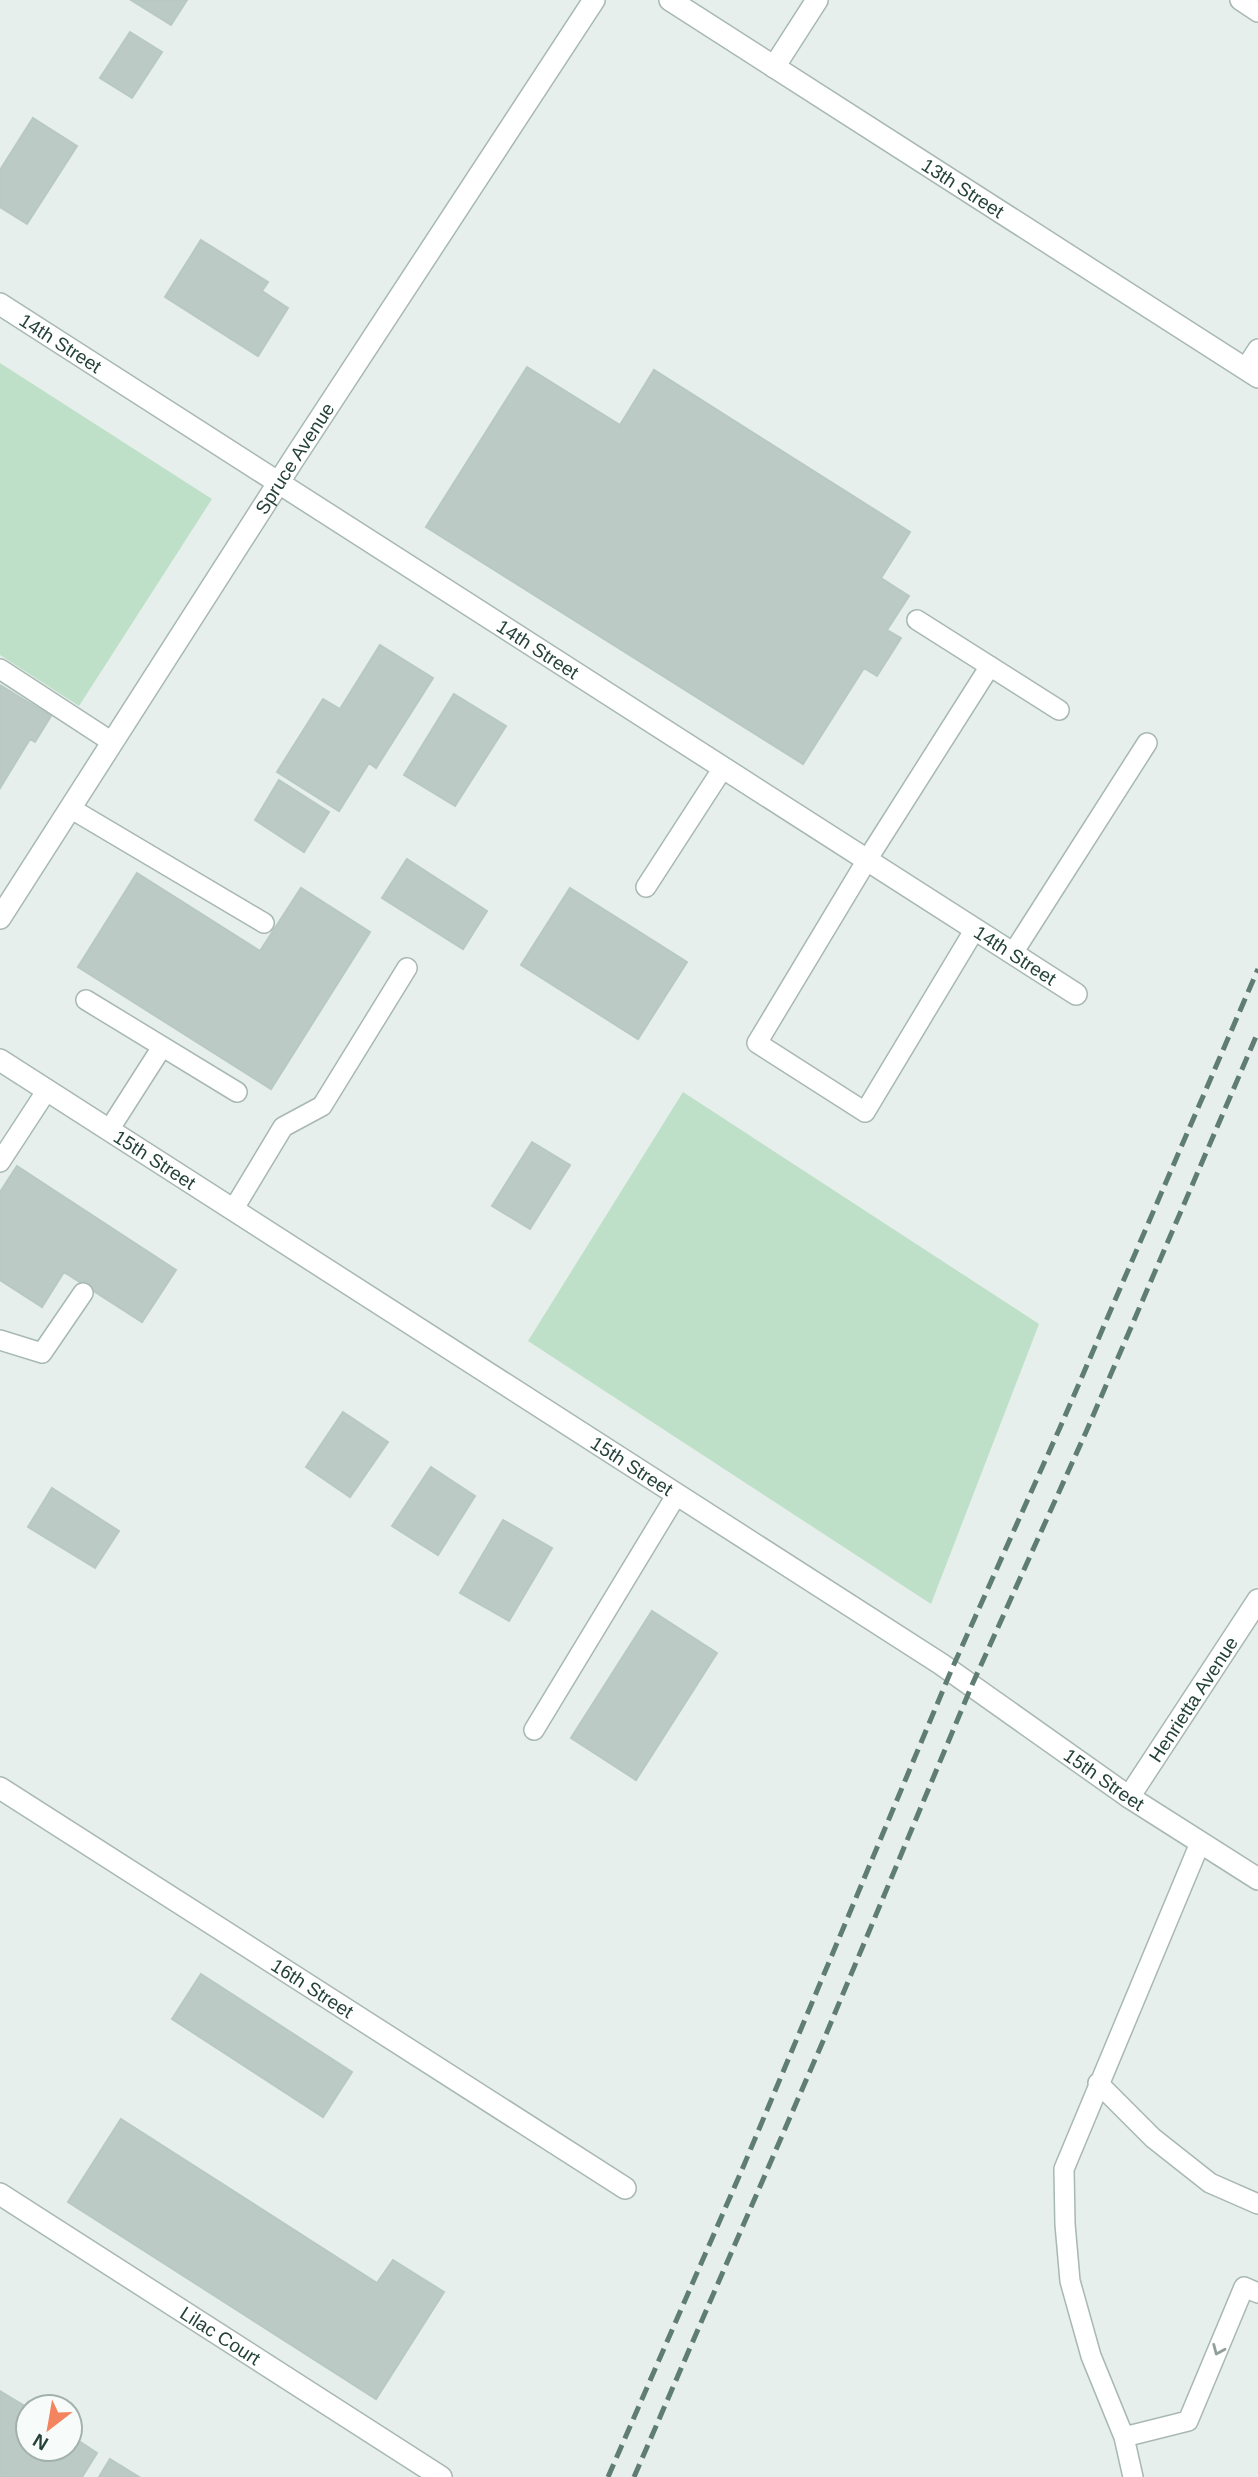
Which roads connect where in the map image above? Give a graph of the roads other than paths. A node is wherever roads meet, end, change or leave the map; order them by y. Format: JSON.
{"nodes":[{"id":1,"x":594,"y":0,"type":"edge"},
{"id":2,"x":670,"y":0,"type":"edge"},
{"id":3,"x":817,"y":0,"type":"edge"},
{"id":4,"x":1240,"y":0,"type":"edge"},
{"id":5,"x":1258,"y":12,"type":"edge"},
{"id":6,"x":774,"y":67,"type":"junction"},
{"id":7,"x":0,"y":304,"type":"edge"},
{"id":8,"x":1258,"y":349,"type":"edge"},
{"id":9,"x":1252,"y":373,"type":"edge"},
{"id":10,"x":279,"y":483,"type":"junction"},
{"id":11,"x":917,"y":620,"type":"dead end"},
{"id":12,"x":989,"y":666,"type":"junction"},
{"id":13,"x":0,"y":669,"type":"edge"},
{"id":14,"x":1059,"y":710,"type":"dead end"},
{"id":15,"x":112,"y":742,"type":"junction"},
{"id":16,"x":1147,"y":743,"type":"dead end"},
{"id":17,"x":723,"y":768,"type":"junction"},
{"id":18,"x":70,"y":808,"type":"junction"},
{"id":19,"x":867,"y":860,"type":"junction"},
{"id":20,"x":646,"y":887,"type":"dead end"},
{"id":21,"x":0,"y":918,"type":"edge"},
{"id":22,"x":264,"y":923,"type":"dead end"},
{"id":23,"x":975,"y":929,"type":"junction"},
{"id":24,"x":1013,"y":953,"type":"junction"},
{"id":25,"x":407,"y":968,"type":"dead end"},
{"id":26,"x":1076,"y":994,"type":"dead end"},
{"id":27,"x":86,"y":1000,"type":"dead end"},
{"id":28,"x":162,"y":1047,"type":"junction"},
{"id":29,"x":0,"y":1060,"type":"edge"},
{"id":30,"x":47,"y":1090,"type":"junction"},
{"id":31,"x":237,"y":1092,"type":"dead end"},
{"id":32,"x":109,"y":1130,"type":"junction"},
{"id":33,"x":0,"y":1162,"type":"edge"},
{"id":34,"x":233,"y":1210,"type":"junction"},
{"id":35,"x":83,"y":1293,"type":"dead end"},
{"id":36,"x":0,"y":1340,"type":"edge"},
{"id":37,"x":677,"y":1494,"type":"junction"},
{"id":38,"x":1258,"y":1600,"type":"edge"},
{"id":39,"x":534,"y":1730,"type":"dead end"},
{"id":40,"x":0,"y":1788,"type":"edge"},
{"id":41,"x":1129,"y":1797,"type":"junction"},
{"id":42,"x":1200,"y":1843,"type":"junction"},
{"id":43,"x":1258,"y":1879,"type":"edge"},
{"id":44,"x":1098,"y":2083,"type":"junction"},
{"id":45,"x":625,"y":2188,"type":"dead end"},
{"id":46,"x":0,"y":2194,"type":"edge"},
{"id":47,"x":1258,"y":2204,"type":"edge"},
{"id":48,"x":1258,"y":2293,"type":"edge"},
{"id":49,"x":1124,"y":2437,"type":"junction"},
{"id":50,"x":440,"y":2477,"type":"edge"},
{"id":51,"x":1133,"y":2477,"type":"edge"}],
"edges":[{"from":1,"to":10,"type":"street","name":"Spruce Avenue"},
{"from":2,"to":6,"type":"street","name":"13th Street"},
{"from":3,"to":6,"type":"street"},
{"from":4,"to":5,"type":"lane"},
{"from":6,"to":9,"type":"street","name":"13th Street"},
{"from":7,"to":10,"type":"street","name":"14th Street"},
{"from":8,"to":9,"type":"lane"},
{"from":10,"to":15,"type":"street","name":"Spruce Avenue"},
{"from":10,"to":17,"type":"street","name":"14th Street"},
{"from":11,"to":12,"type":"lane"},
{"from":12,"to":14,"type":"lane"},
{"from":12,"to":19,"type":"lane"},
{"from":13,"to":15,"type":"lane"},
{"from":15,"to":18,"type":"street","name":"Spruce Avenue"},
{"from":16,"to":24,"type":"lane"},
{"from":17,"to":19,"type":"street","name":"14th Street"},
{"from":17,"to":20,"type":"lane"},
{"from":18,"to":21,"type":"street","name":"Spruce Avenue"},
{"from":18,"to":22,"type":"lane"},
{"from":19,"to":23,"type":"street","name":"14th Street"},
{"from":19,"to":23,"type":"lane"},
{"from":23,"to":24,"type":"street","name":"14th Street"},
{"from":24,"to":26,"type":"street","name":"14th Street"},
{"from":25,"to":34,"type":"lane"},
{"from":27,"to":28,"type":"lane"},
{"from":28,"to":31,"type":"lane"},
{"from":28,"to":32,"type":"lane"},
{"from":29,"to":30,"type":"street","name":"15th Street"},
{"from":30,"to":32,"type":"street","name":"15th Street"},
{"from":30,"to":33,"type":"lane"},
{"from":32,"to":34,"type":"street","name":"15th Street"},
{"from":34,"to":37,"type":"street","name":"15th Street"},
{"from":35,"to":36,"type":"lane"},
{"from":37,"to":39,"type":"lane"},
{"from":37,"to":41,"type":"street","name":"15th Street"},
{"from":38,"to":41,"type":"street","name":"Henrietta Avenue"},
{"from":40,"to":45,"type":"street","name":"16th Street"},
{"from":41,"to":42,"type":"street","name":"15th Street"},
{"from":42,"to":43,"type":"street","name":"15th Street"},
{"from":42,"to":44,"type":"lane"},
{"from":44,"to":47,"type":"lane"},
{"from":44,"to":49,"type":"lane"},
{"from":46,"to":50,"type":"street","name":"Lilac Court"},
{"from":48,"to":49,"type":"lane","one_way":true},
{"from":49,"to":51,"type":"lane"}]}
